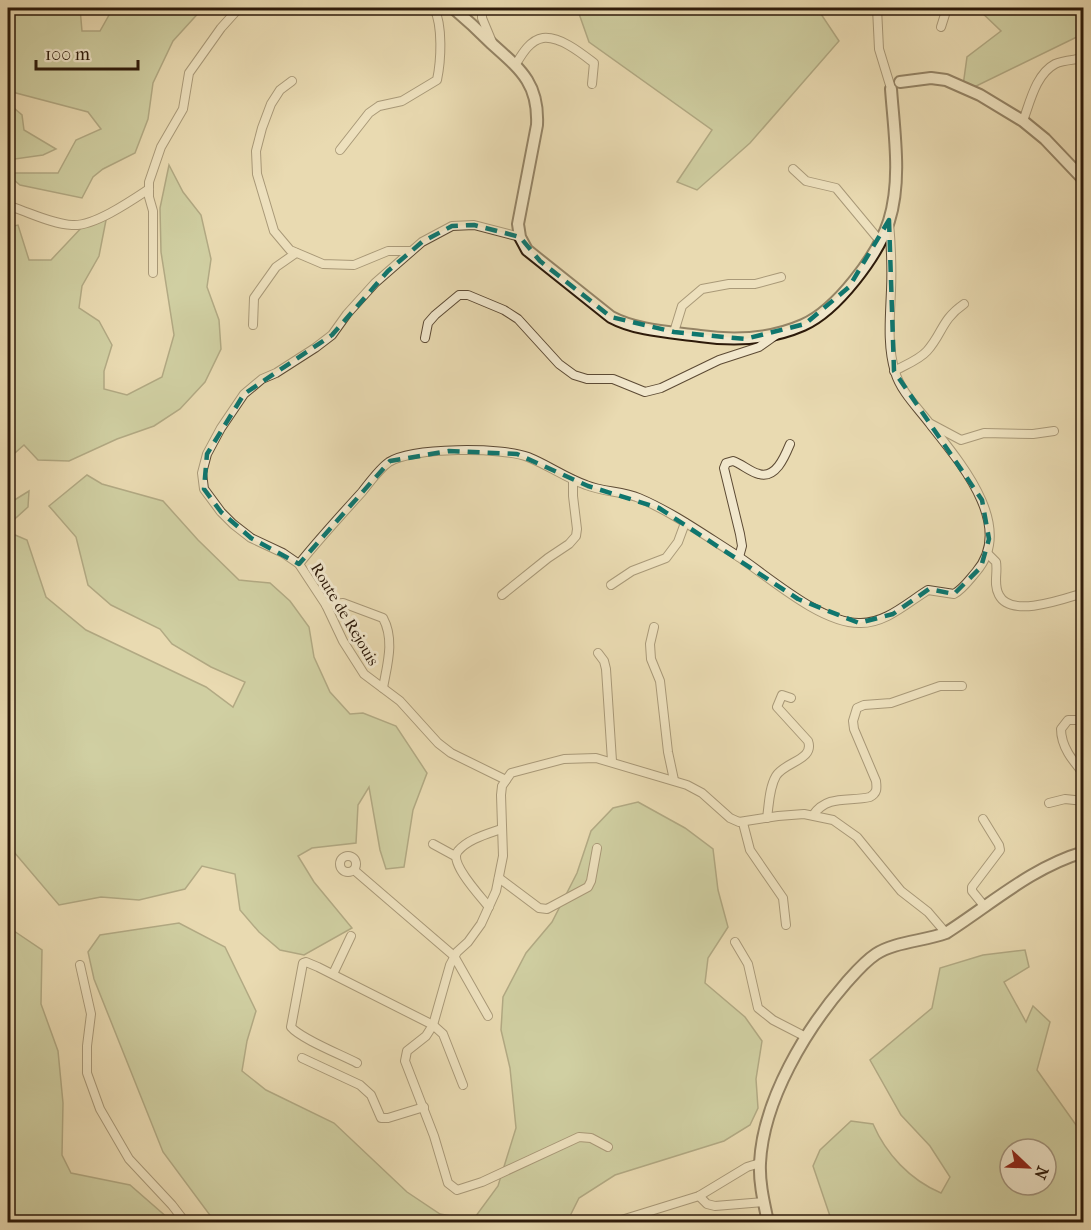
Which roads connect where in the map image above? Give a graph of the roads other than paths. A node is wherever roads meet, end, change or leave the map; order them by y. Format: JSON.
{"nodes":[{"id":1,"x":239,"y":8,"type":"edge"},
{"id":2,"x":434,"y":8,"type":"edge"},
{"id":3,"x":453,"y":8,"type":"edge"},
{"id":4,"x":482,"y":8,"type":"edge"},
{"id":5,"x":877,"y":8,"type":"edge"},
{"id":6,"x":947,"y":8,"type":"edge"},
{"id":7,"x":941,"y":27,"type":"dead end"},
{"id":8,"x":493,"y":44,"type":"junction"},
{"id":9,"x":1083,"y":58,"type":"edge"},
{"id":10,"x":516,"y":64,"type":"junction"},
{"id":11,"x":292,"y":81,"type":"dead end"},
{"id":12,"x":592,"y":84,"type":"dead end"},
{"id":13,"x":898,"y":85,"type":"junction"},
{"id":14,"x":1023,"y":121,"type":"junction"},
{"id":15,"x":340,"y":150,"type":"dead end"},
{"id":16,"x":793,"y":169,"type":"dead end"},
{"id":17,"x":1083,"y":180,"type":"edge"},
{"id":18,"x":149,"y":189,"type":"junction"},
{"id":19,"x":12,"y":207,"type":"dead end"},
{"id":20,"x":889,"y":220,"type":"junction"},
{"id":21,"x":520,"y":237,"type":"junction"},
{"id":22,"x":880,"y":241,"type":"junction"},
{"id":23,"x":411,"y":251,"type":"junction"},
{"id":24,"x":296,"y":253,"type":"junction"},
{"id":25,"x":153,"y":273,"type":"dead end"},
{"id":26,"x":781,"y":277,"type":"dead end"},
{"id":27,"x":964,"y":304,"type":"dead end"},
{"id":28,"x":253,"y":324,"type":"dead end"},
{"id":29,"x":674,"y":332,"type":"junction"},
{"id":30,"x":777,"y":334,"type":"junction"},
{"id":31,"x":425,"y":338,"type":"dead end"},
{"id":32,"x":894,"y":371,"type":"junction"},
{"id":33,"x":930,"y":424,"type":"junction"},
{"id":34,"x":1054,"y":431,"type":"dead end"},
{"id":35,"x":790,"y":444,"type":"dead end"},
{"id":36,"x":573,"y":480,"type":"junction"},
{"id":37,"x":685,"y":523,"type":"junction"},
{"id":38,"x":987,"y":553,"type":"junction"},
{"id":39,"x":739,"y":557,"type":"junction"},
{"id":40,"x":299,"y":564,"type":"junction"},
{"id":41,"x":611,"y":585,"type":"dead end"},
{"id":42,"x":1077,"y":595,"type":"dead end"},
{"id":43,"x":502,"y":596,"type":"dead end"},
{"id":44,"x":326,"y":605,"type":"junction"},
{"id":45,"x":654,"y":627,"type":"dead end"},
{"id":46,"x":598,"y":653,"type":"dead end"},
{"id":47,"x":962,"y":686,"type":"dead end"},
{"id":48,"x":383,"y":688,"type":"junction"},
{"id":49,"x":791,"y":698,"type":"dead end"},
{"id":50,"x":1083,"y":720,"type":"edge"},
{"id":51,"x":612,"y":761,"type":"junction"},
{"id":52,"x":1083,"y":774,"type":"edge"},
{"id":53,"x":506,"y":780,"type":"junction"},
{"id":54,"x":674,"y":780,"type":"junction"},
{"id":55,"x":1083,"y":801,"type":"edge"},
{"id":56,"x":1049,"y":803,"type":"dead end"},
{"id":57,"x":813,"y":815,"type":"junction"},
{"id":58,"x":767,"y":818,"type":"junction"},
{"id":59,"x":983,"y":819,"type":"dead end"},
{"id":60,"x":743,"y":823,"type":"junction"},
{"id":61,"x":501,"y":829,"type":"junction"},
{"id":62,"x":433,"y":844,"type":"dead end"},
{"id":63,"x":597,"y":848,"type":"dead end"},
{"id":64,"x":1083,"y":852,"type":"edge"},
{"id":65,"x":455,"y":856,"type":"junction"},
{"id":66,"x":354,"y":870,"type":"dead end"},
{"id":67,"x":500,"y":878,"type":"junction"},
{"id":68,"x":489,"y":907,"type":"junction"},
{"id":69,"x":985,"y":907,"type":"junction"},
{"id":70,"x":786,"y":925,"type":"dead end"},
{"id":71,"x":946,"y":933,"type":"junction"},
{"id":72,"x":351,"y":936,"type":"dead end"},
{"id":73,"x":735,"y":942,"type":"dead end"},
{"id":74,"x":454,"y":956,"type":"junction"},
{"id":75,"x":80,"y":965,"type":"dead end"},
{"id":76,"x":333,"y":974,"type":"junction"},
{"id":77,"x":488,"y":1016,"type":"dead end"},
{"id":78,"x":433,"y":1025,"type":"junction"},
{"id":79,"x":806,"y":1037,"type":"junction"},
{"id":80,"x":302,"y":1058,"type":"dead end"},
{"id":81,"x":357,"y":1063,"type":"dead end"},
{"id":82,"x":463,"y":1085,"type":"dead end"},
{"id":83,"x":424,"y":1107,"type":"junction"},
{"id":84,"x":608,"y":1148,"type":"dead end"},
{"id":85,"x":760,"y":1163,"type":"junction"},
{"id":86,"x":699,"y":1196,"type":"junction"},
{"id":87,"x":764,"y":1202,"type":"junction"},
{"id":88,"x":185,"y":1222,"type":"edge"},
{"id":89,"x":615,"y":1222,"type":"edge"},
{"id":90,"x":768,"y":1222,"type":"edge"}],
"edges":[{"from":1,"to":18,"type":"street"},
{"from":2,"to":15,"type":"street"},
{"from":3,"to":8,"type":"street"},
{"from":4,"to":8,"type":"street"},
{"from":5,"to":13,"type":"street"},
{"from":6,"to":7,"type":"street"},
{"from":8,"to":10,"type":"street"},
{"from":9,"to":14,"type":"street"},
{"from":10,"to":12,"type":"street"},
{"from":10,"to":21,"type":"street"},
{"from":11,"to":24,"type":"street"},
{"from":13,"to":14,"type":"street"},
{"from":13,"to":20,"type":"street"},
{"from":14,"to":17,"type":"street"},
{"from":16,"to":22,"type":"street"},
{"from":18,"to":19,"type":"street"},
{"from":18,"to":25,"type":"street"},
{"from":20,"to":22,"type":"street"},
{"from":20,"to":32,"type":"street"},
{"from":21,"to":23,"type":"street","name":"Route de Rejouis"},
{"from":21,"to":29,"type":"street"},
{"from":22,"to":30,"type":"street"},
{"from":23,"to":24,"type":"street"},
{"from":23,"to":40,"type":"street","name":"Route de Rejouis"},
{"from":24,"to":28,"type":"street"},
{"from":26,"to":29,"type":"street"},
{"from":27,"to":32,"type":"street"},
{"from":29,"to":30,"type":"street"},
{"from":30,"to":31,"type":"street"},
{"from":32,"to":33,"type":"street"},
{"from":33,"to":34,"type":"street"},
{"from":33,"to":38,"type":"street"},
{"from":35,"to":39,"type":"street"},
{"from":36,"to":37,"type":"street"},
{"from":36,"to":40,"type":"street"},
{"from":36,"to":43,"type":"street"},
{"from":37,"to":39,"type":"street"},
{"from":37,"to":41,"type":"street"},
{"from":38,"to":39,"type":"street"},
{"from":38,"to":42,"type":"street"},
{"from":40,"to":44,"type":"street","name":"Route de Rejouis"},
{"from":44,"to":48,"type":"street","name":"Route de Rejouis"},
{"from":44,"to":48,"type":"street"},
{"from":45,"to":54,"type":"street"},
{"from":46,"to":51,"type":"street"},
{"from":47,"to":57,"type":"street"},
{"from":48,"to":53,"type":"street","name":"Route de Rejouis"},
{"from":49,"to":58,"type":"street"},
{"from":50,"to":52,"type":"street"},
{"from":51,"to":53,"type":"street"},
{"from":51,"to":54,"type":"street"},
{"from":53,"to":61,"type":"street"},
{"from":54,"to":60,"type":"street"},
{"from":55,"to":56,"type":"street"},
{"from":57,"to":58,"type":"street"},
{"from":57,"to":71,"type":"street"},
{"from":58,"to":60,"type":"street"},
{"from":59,"to":69,"type":"street"},
{"from":60,"to":70,"type":"street"},
{"from":61,"to":65,"type":"street"},
{"from":61,"to":67,"type":"street"},
{"from":62,"to":65,"type":"street"},
{"from":63,"to":67,"type":"street"},
{"from":64,"to":69,"type":"street"},
{"from":65,"to":68,"type":"street"},
{"from":66,"to":74,"type":"street"},
{"from":67,"to":68,"type":"street"},
{"from":68,"to":74,"type":"street"},
{"from":69,"to":71,"type":"street"},
{"from":71,"to":79,"type":"street"},
{"from":72,"to":76,"type":"street"},
{"from":73,"to":79,"type":"street"},
{"from":74,"to":77,"type":"street"},
{"from":74,"to":78,"type":"street"},
{"from":75,"to":88,"type":"street"},
{"from":76,"to":78,"type":"street"},
{"from":76,"to":81,"type":"street"},
{"from":78,"to":82,"type":"street"},
{"from":78,"to":83,"type":"street"},
{"from":79,"to":85,"type":"street"},
{"from":80,"to":83,"type":"street"},
{"from":83,"to":84,"type":"street"},
{"from":85,"to":86,"type":"street"},
{"from":85,"to":87,"type":"street"},
{"from":86,"to":87,"type":"street"},
{"from":86,"to":89,"type":"street"},
{"from":87,"to":90,"type":"street"}]}
